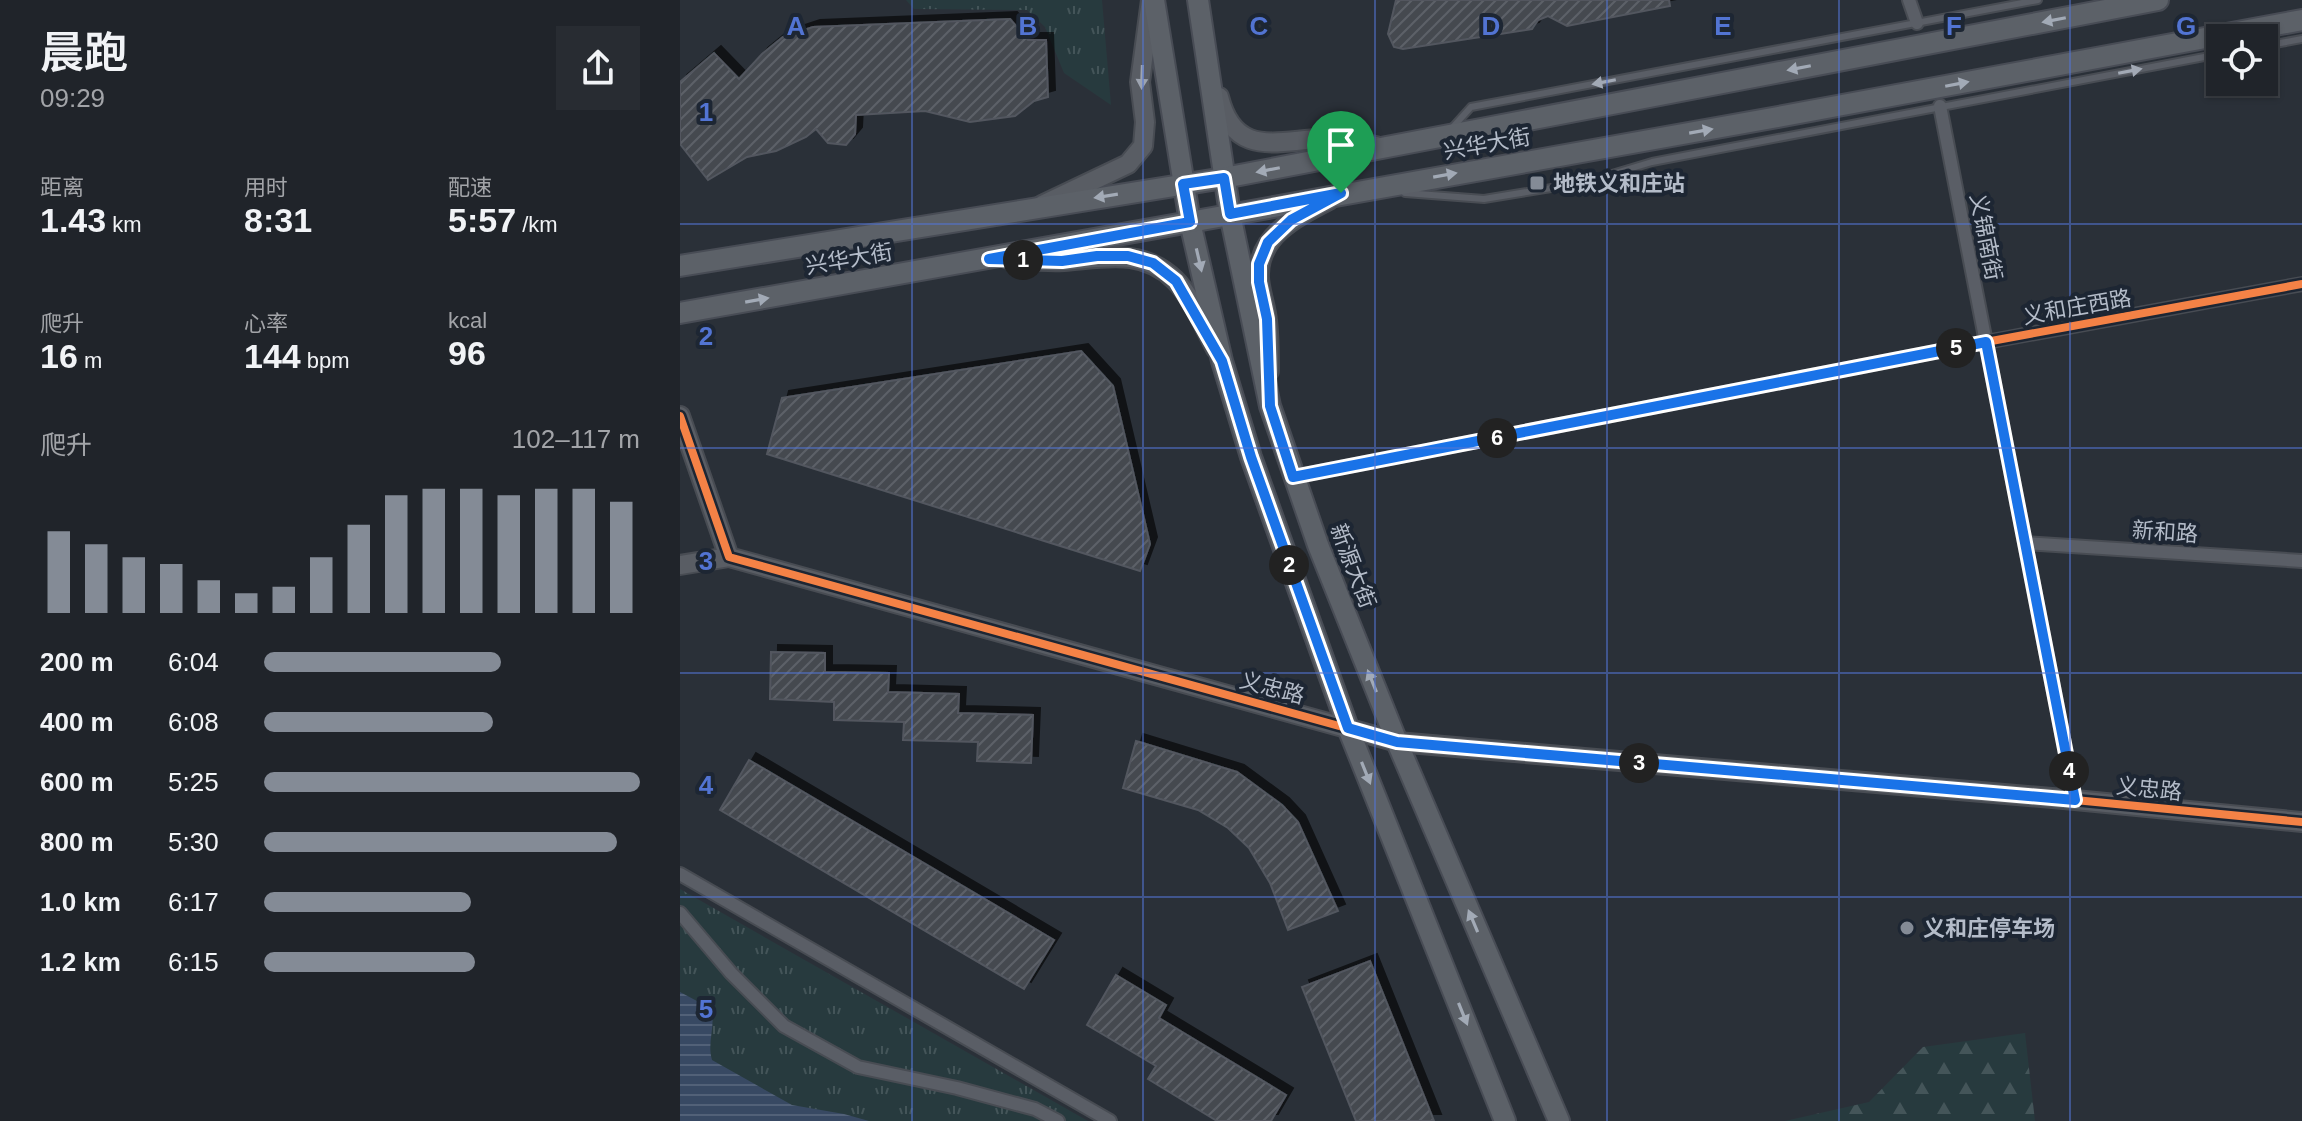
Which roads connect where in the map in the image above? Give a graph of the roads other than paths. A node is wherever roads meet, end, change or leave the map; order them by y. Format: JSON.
{"nodes":[{"id":1,"x":1152,"y":0,"type":"edge"},
{"id":2,"x":1198,"y":0,"type":"edge"},
{"id":3,"x":1909,"y":0,"type":"edge"},
{"id":4,"x":2038,"y":0,"type":"edge"},
{"id":5,"x":2158,"y":0,"type":"edge"},
{"id":6,"x":2302,"y":20,"type":"edge"},
{"id":7,"x":1917,"y":23,"type":"junction"},
{"id":8,"x":1203,"y":37,"type":"junction"},
{"id":9,"x":2302,"y":39,"type":"edge"},
{"id":10,"x":2278,"y":43,"type":"edge"},
{"id":11,"x":2206,"y":57,"type":"edge"},
{"id":12,"x":1940,"y":106,"type":"junction"},
{"id":13,"x":1444,"y":136,"type":"junction"},
{"id":14,"x":1391,"y":147,"type":"junction"},
{"id":15,"x":1224,"y":178,"type":"junction"},
{"id":16,"x":1183,"y":184,"type":"junction"},
{"id":17,"x":1365,"y":189,"type":"junction"},
{"id":18,"x":1341,"y":193,"type":"junction"},
{"id":19,"x":1036,"y":208,"type":"junction"},
{"id":20,"x":1230,"y":214,"type":"junction"},
{"id":21,"x":1190,"y":222,"type":"junction"},
{"id":22,"x":989,"y":259,"type":"junction"},
{"id":23,"x":680,"y":266,"type":"edge"},
{"id":24,"x":2302,"y":284,"type":"edge"},
{"id":25,"x":680,"y":313,"type":"edge"},
{"id":26,"x":1986,"y":342,"type":"junction"},
{"id":27,"x":1222,"y":361,"type":"junction"},
{"id":28,"x":1270,"y":406,"type":"junction"},
{"id":29,"x":680,"y":416,"type":"edge"},
{"id":30,"x":1293,"y":477,"type":"junction"},
{"id":31,"x":2025,"y":543,"type":"junction"},
{"id":32,"x":729,"y":557,"type":"junction"},
{"id":33,"x":2302,"y":561,"type":"edge"},
{"id":34,"x":680,"y":565,"type":"edge"},
{"id":35,"x":1348,"y":728,"type":"junction"},
{"id":36,"x":1397,"y":742,"type":"junction"},
{"id":37,"x":2075,"y":800,"type":"junction"},
{"id":38,"x":2302,"y":822,"type":"edge"},
{"id":39,"x":680,"y":874,"type":"edge"},
{"id":40,"x":680,"y":913,"type":"edge"},
{"id":41,"x":1058,"y":1121,"type":"edge"},
{"id":42,"x":1110,"y":1121,"type":"edge"},
{"id":43,"x":1505,"y":1121,"type":"edge"},
{"id":44,"x":1559,"y":1121,"type":"edge"}],
"edges":[{"from":1,"to":16,"type":"main road"},
{"from":1,"to":19,"type":"street","one_way":true},
{"from":2,"to":8,"type":"main road","name":"新源大街"},
{"from":3,"to":7,"type":"street"},
{"from":4,"to":7,"type":"lane"},
{"from":5,"to":13,"type":"main road","name":"兴华大街","one_way":true},
{"from":17,"to":6,"type":"main road","name":"兴华大街","one_way":true},
{"from":7,"to":13,"type":"lane","one_way":true},
{"from":8,"to":14,"type":"street"},
{"from":8,"to":15,"type":"main road","name":"新源大街"},
{"from":9,"to":10,"type":"lane"},
{"from":12,"to":11,"type":"lane","one_way":true},
{"from":12,"to":17,"type":"lane"},
{"from":12,"to":26,"type":"street","name":"义锦南街"},
{"from":13,"to":14,"type":"main road","name":"兴华大街"},
{"from":14,"to":15,"type":"main road","name":"兴华大街","one_way":true},
{"from":15,"to":16,"type":"main road","name":"兴华大街"},
{"from":15,"to":20,"type":"main road","name":"新源大街"},
{"from":16,"to":19,"type":"main road","name":"兴华大街","one_way":true},
{"from":16,"to":21,"type":"main road"},
{"from":17,"to":18,"type":"main road","name":"兴华大街"},
{"from":18,"to":20,"type":"main road","name":"兴华大街"},
{"from":18,"to":28,"type":"street"},
{"from":19,"to":23,"type":"main road","name":"兴华大街"},
{"from":20,"to":21,"type":"main road","name":"兴华大街"},
{"from":20,"to":28,"type":"main road","name":"新源大街"},
{"from":21,"to":22,"type":"main road","name":"兴华大街"},
{"from":21,"to":27,"type":"main road","one_way":true},
{"from":25,"to":22,"type":"main road","name":"兴华大街","one_way":true},
{"from":22,"to":27,"type":"street"},
{"from":24,"to":26,"type":"street","name":"义和庄西路"},
{"from":26,"to":30,"type":"street","name":"义和庄西路"},
{"from":26,"to":31,"type":"street","name":"义锦南街"},
{"from":27,"to":35,"type":"main road"},
{"from":28,"to":30,"type":"main road","name":"新源大街"},
{"from":29,"to":32,"type":"street"},
{"from":36,"to":30,"type":"main road","name":"新源大街","one_way":true},
{"from":31,"to":33,"type":"street","name":"新和路"},
{"from":31,"to":37,"type":"street","name":"义锦南街"},
{"from":32,"to":34,"type":"street"},
{"from":32,"to":35,"type":"street","name":"义忠路"},
{"from":35,"to":36,"type":"street","name":"义忠路"},
{"from":35,"to":43,"type":"main road","one_way":true},
{"from":36,"to":37,"type":"street","name":"义忠路"},
{"from":44,"to":36,"type":"main road","name":"新源大街","one_way":true},
{"from":37,"to":38,"type":"street","name":"义忠路"},
{"from":39,"to":42,"type":"street"},
{"from":40,"to":41,"type":"street"}]}
